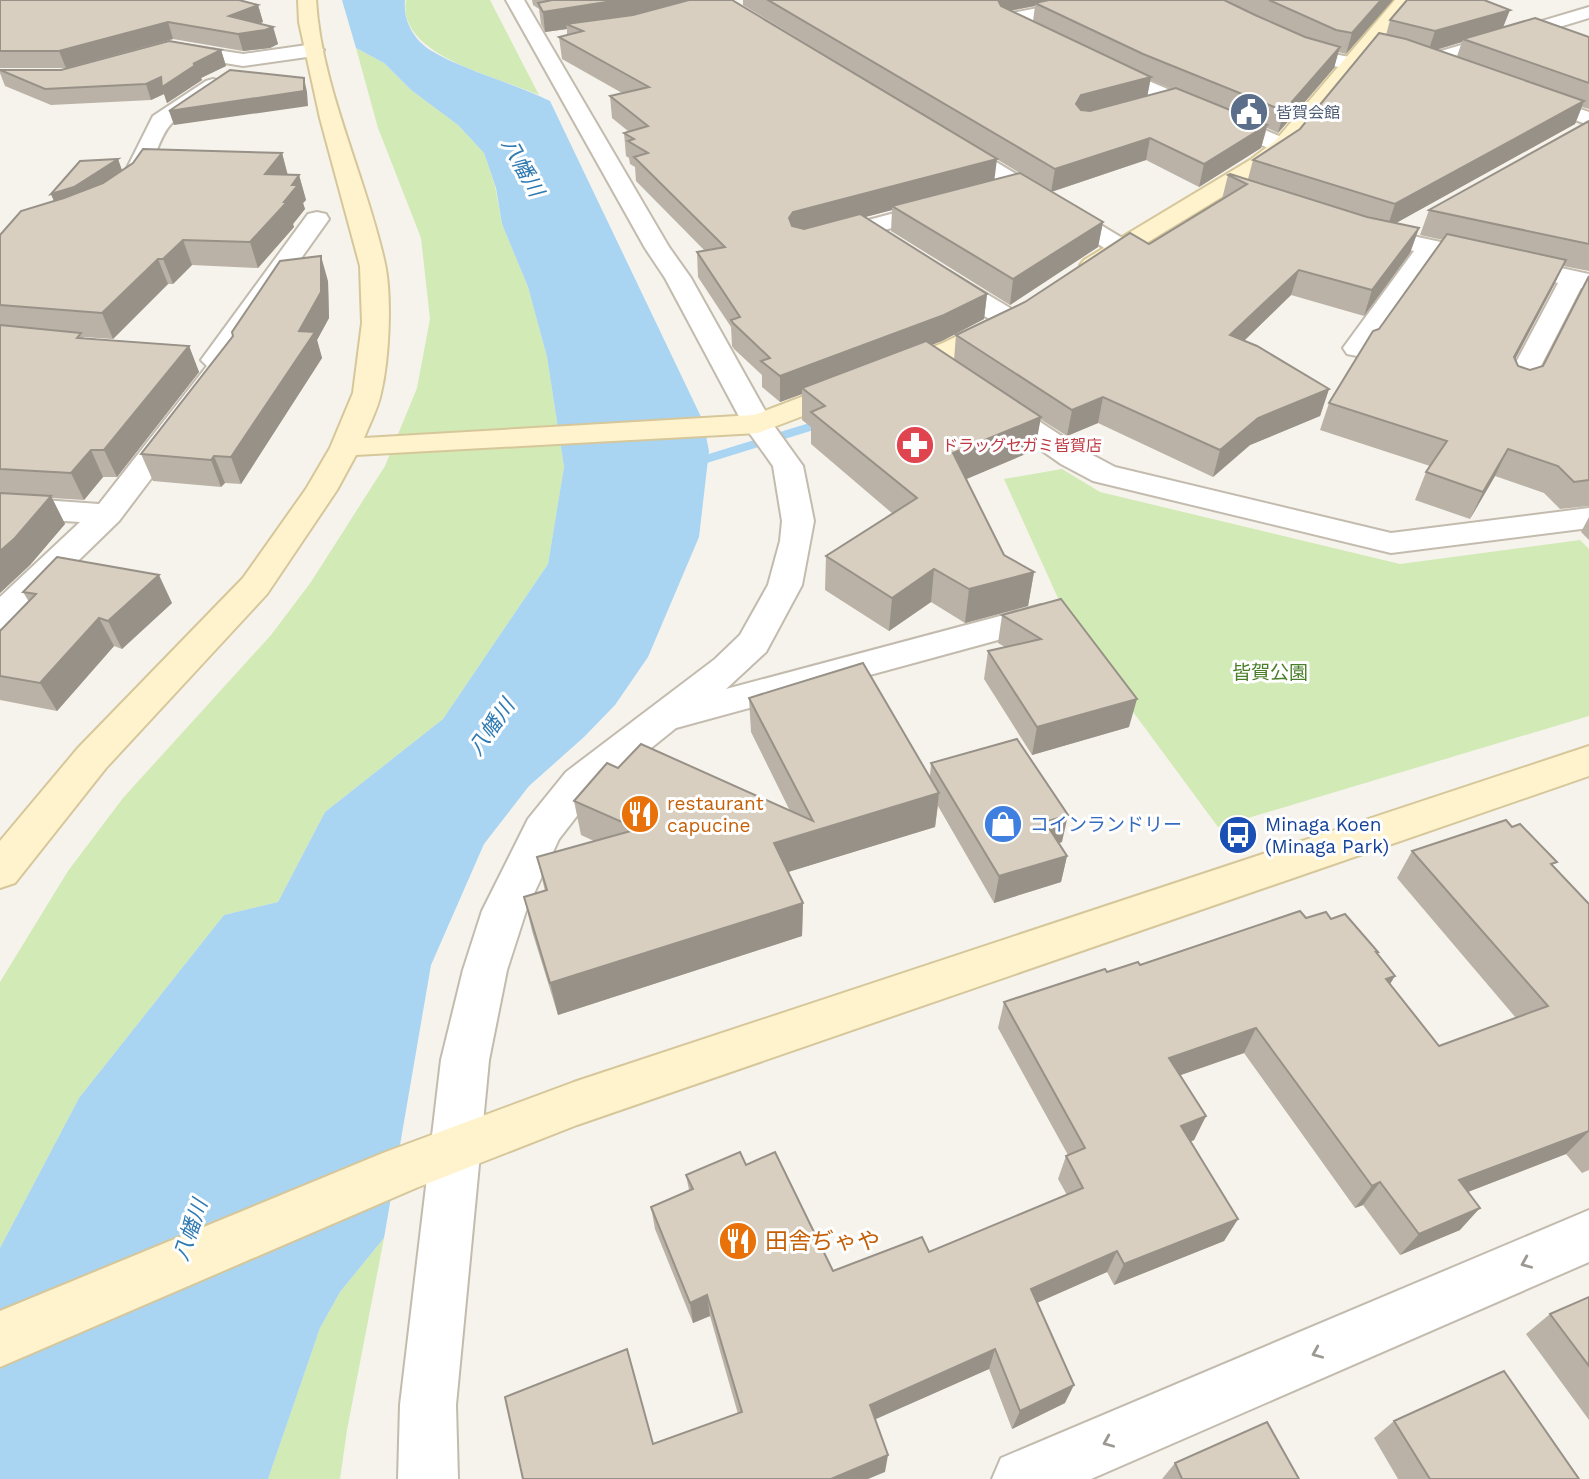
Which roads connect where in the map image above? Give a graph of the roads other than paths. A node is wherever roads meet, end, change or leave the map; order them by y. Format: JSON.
{"nodes":[{"id":1,"x":307,"y":0,"type":"edge"},
{"id":2,"x":1106,"y":0,"type":"edge"},
{"id":3,"x":1199,"y":0,"type":"edge"},
{"id":4,"x":521,"y":1,"type":"edge"},
{"id":5,"x":1398,"y":1,"type":"edge"},
{"id":6,"x":1589,"y":12,"type":"edge"},
{"id":7,"x":1057,"y":45,"type":"edge"},
{"id":8,"x":314,"y":50,"type":"junction"},
{"id":9,"x":1379,"y":52,"type":"junction"},
{"id":10,"x":149,"y":55,"type":"edge"},
{"id":11,"x":1082,"y":57,"type":"edge"},
{"id":12,"x":243,"y":60,"type":"junction"},
{"id":13,"x":1428,"y":61,"type":"junction"},
{"id":14,"x":1465,"y":75,"type":"edge"},
{"id":15,"x":1515,"y":92,"type":"edge"},
{"id":16,"x":1174,"y":100,"type":"junction"},
{"id":17,"x":1149,"y":107,"type":"edge"},
{"id":18,"x":1585,"y":127,"type":"edge"},
{"id":19,"x":927,"y":130,"type":"edge"},
{"id":20,"x":1283,"y":146,"type":"junction"},
{"id":21,"x":1018,"y":187,"type":"junction"},
{"id":22,"x":995,"y":193,"type":"edge"},
{"id":23,"x":971,"y":199,"type":"edge"},
{"id":24,"x":99,"y":200,"type":"edge"},
{"id":25,"x":317,"y":219,"type":"dead end"},
{"id":26,"x":1343,"y":226,"type":"edge"},
{"id":27,"x":865,"y":229,"type":"junction"},
{"id":28,"x":1422,"y":236,"type":"junction"},
{"id":29,"x":887,"y":243,"type":"edge"},
{"id":30,"x":803,"y":244,"type":"edge"},
{"id":31,"x":1120,"y":247,"type":"junction"},
{"id":32,"x":921,"y":264,"type":"edge"},
{"id":33,"x":1074,"y":278,"type":"edge"},
{"id":34,"x":1581,"y":280,"type":"edge"},
{"id":35,"x":1357,"y":348,"type":"dead end"},
{"id":36,"x":946,"y":372,"type":"junction"},
{"id":37,"x":1518,"y":384,"type":"edge"},
{"id":38,"x":767,"y":438,"type":"junction"},
{"id":39,"x":352,"y":447,"type":"junction"},
{"id":40,"x":0,"y":507,"type":"edge"},
{"id":41,"x":108,"y":514,"type":"junction"},
{"id":42,"x":1589,"y":518,"type":"edge"},
{"id":43,"x":0,"y":617,"type":"edge"},
{"id":44,"x":1041,"y":617,"type":"edge"},
{"id":45,"x":661,"y":720,"type":"junction"},
{"id":46,"x":1589,"y":761,"type":"edge"},
{"id":47,"x":0,"y":871,"type":"edge"},
{"id":48,"x":455,"y":1151,"type":"junction"},
{"id":49,"x":1589,"y":1236,"type":"edge"},
{"id":50,"x":0,"y":1339,"type":"edge"},
{"id":51,"x":428,"y":1479,"type":"edge"},
{"id":52,"x":1022,"y":1479,"type":"edge"}],
"edges":[{"from":1,"to":8,"type":"street"},
{"from":2,"to":7,"type":"street"},
{"from":3,"to":9,"type":"street"},
{"from":4,"to":38,"type":"street"},
{"from":5,"to":9,"type":"street"},
{"from":6,"to":13,"type":"street"},
{"from":8,"to":12,"type":"street"},
{"from":8,"to":39,"type":"street"},
{"from":9,"to":13,"type":"street"},
{"from":9,"to":20,"type":"street"},
{"from":10,"to":12,"type":"street"},
{"from":11,"to":16,"type":"street"},
{"from":12,"to":24,"type":"street"},
{"from":13,"to":14,"type":"street"},
{"from":15,"to":18,"type":"street"},
{"from":16,"to":17,"type":"street"},
{"from":16,"to":20,"type":"street"},
{"from":19,"to":21,"type":"street"},
{"from":20,"to":31,"type":"street"},
{"from":21,"to":22,"type":"street"},
{"from":21,"to":31,"type":"street"},
{"from":23,"to":27,"type":"street"},
{"from":25,"to":41,"type":"street"},
{"from":26,"to":28,"type":"street"},
{"from":27,"to":29,"type":"street"},
{"from":27,"to":30,"type":"street"},
{"from":28,"to":34,"type":"street"},
{"from":28,"to":35,"type":"street"},
{"from":31,"to":33,"type":"street"},
{"from":32,"to":36,"type":"street"},
{"from":34,"to":37,"type":"street"},
{"from":36,"to":38,"type":"street"},
{"from":36,"to":42,"type":"street"},
{"from":38,"to":39,"type":"street"},
{"from":38,"to":45,"type":"street"},
{"from":39,"to":47,"type":"street"},
{"from":40,"to":41,"type":"street"},
{"from":41,"to":43,"type":"street"},
{"from":44,"to":45,"type":"street"},
{"from":45,"to":48,"type":"street"},
{"from":46,"to":48,"type":"street"},
{"from":48,"to":50,"type":"street"},
{"from":48,"to":51,"type":"street"},
{"from":49,"to":52,"type":"street","one_way":true}]}
